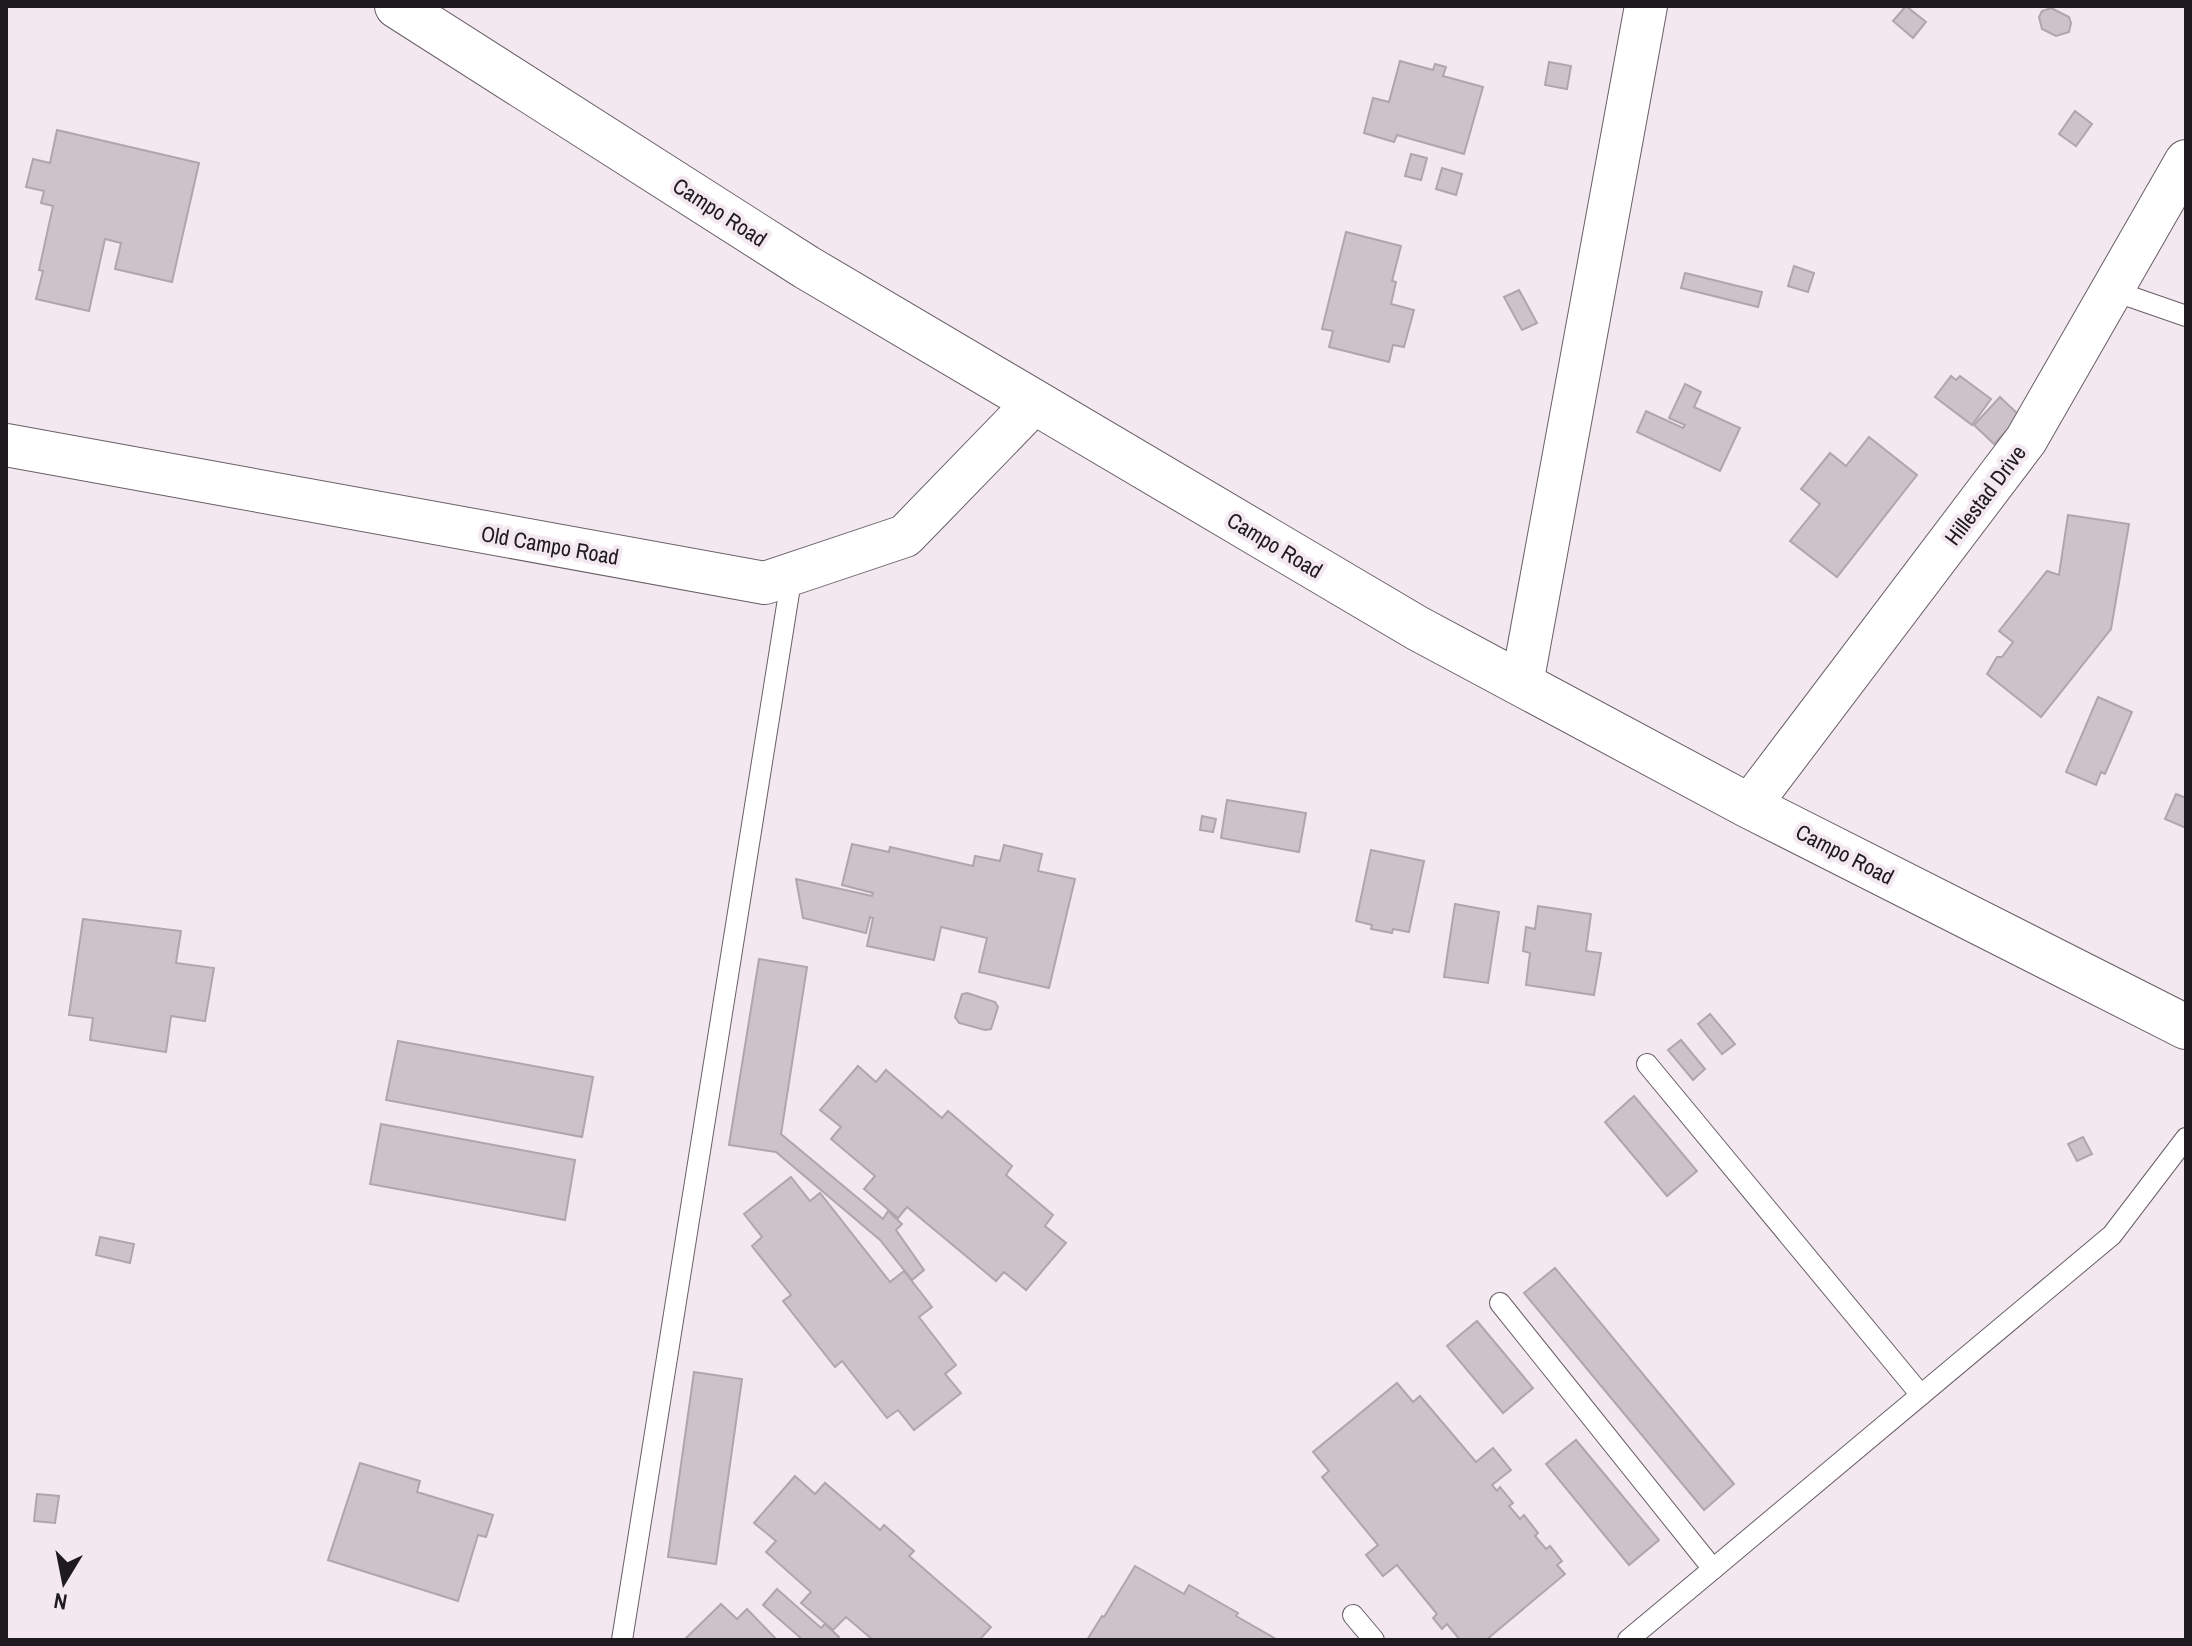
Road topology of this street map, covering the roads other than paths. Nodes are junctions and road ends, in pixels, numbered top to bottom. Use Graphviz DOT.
graph roads {
  1 [pos="397,6"];
  2 [pos="1646,6"];
  3 [pos="2186,161"];
  4 [pos="2114,291"];
  5 [pos="2186,316"];
  6 [pos="1035,402"];
  7 [pos="6,445"];
  8 [pos="792,574"];
  9 [pos="1522,684"];
  10 [pos="1749,806"];
  11 [pos="2186,1027"];
  12 [pos="1647,1064"];
  13 [pos="2186,1138"];
  14 [pos="1500,1303"];
  15 [pos="1921,1395"];
  16 [pos="1713,1569"];
  17 [pos="1353,1615"];
  18 [pos="622,1640"];
  19 [pos="1374,1640"];
  20 [pos="1628,1640"];
  1 -- 6 [label="highway, Campo Road"];
  2 -- 9 [label="street"];
  3 -- 4 [label="street, Hillestad Drive"];
  4 -- 5 [label="lane"];
  4 -- 10 [label="street, Hillestad Drive"];
  6 -- 8 [label="street, Old Campo Road"];
  6 -- 9 [label="highway, Campo Road"];
  7 -- 8 [label="street, Old Campo Road"];
  8 -- 18 [label="lane"];
  9 -- 10 [label="highway, Campo Road"];
  10 -- 11 [label="highway, Campo Road"];
  12 -- 15 [label="lane"];
  13 -- 15 [label="lane"];
  14 -- 16 [label="lane"];
  15 -- 16 [label="lane"];
  16 -- 20 [label="lane"];
  17 -- 19 [label="lane"];
}
